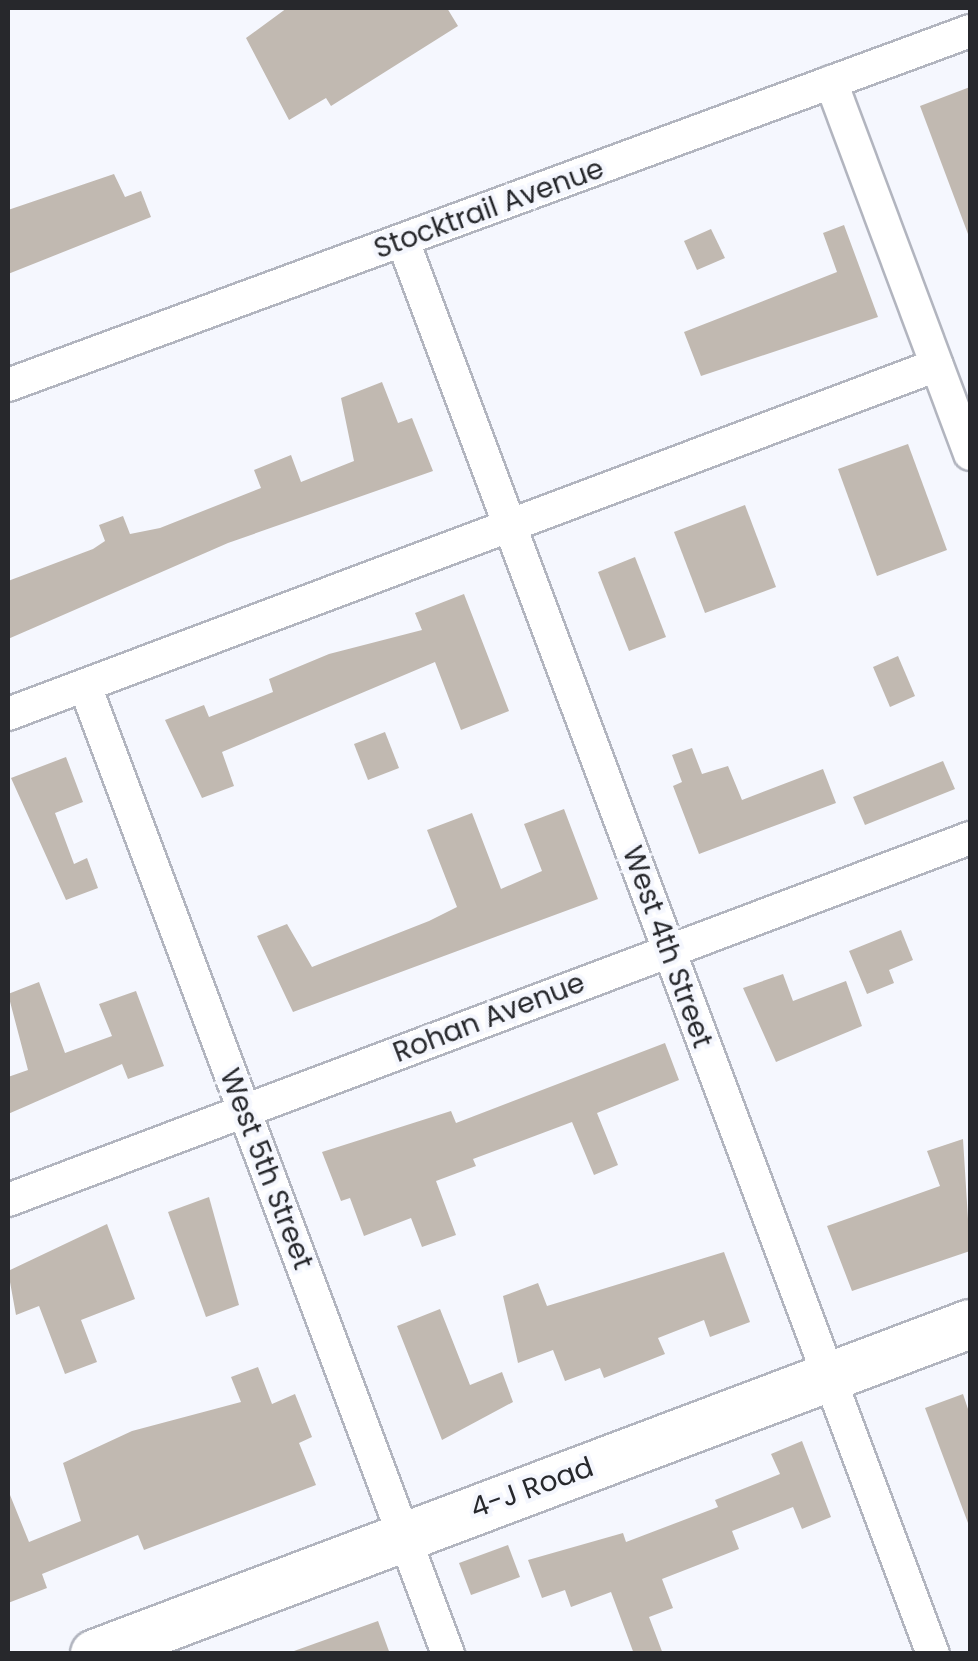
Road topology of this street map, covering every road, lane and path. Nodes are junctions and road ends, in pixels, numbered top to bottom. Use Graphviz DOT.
graph roads {
  1 [pos="970,32"];
  2 [pos="830,82"];
  3 [pos="403,241"];
  4 [pos="937,366"];
  5 [pos="8,385"];
  6 [pos="970,454"];
  7 [pos="509,524"];
  8 [pos="85,686"];
  9 [pos="8,714"];
  10 [pos="970,838"];
  11 [pos="668,950"];
  12 [pos="245,1112"];
  13 [pos="8,1200"];
  14 [pos="970,1324"];
  15 [pos="830,1378"];
  16 [pos="404,1536"];
  17 [pos="95,1654"];
  18 [pos="448,1654"];
  19 [pos="933,1654"];
  1 -- 2 [label="street, Stocktrail Avenue"];
  2 -- 3 [label="street, Stocktrail Avenue"];
  2 -- 4 [label="street"];
  3 -- 5 [label="street, Stocktrail Avenue"];
  3 -- 7 [label="street, West 4th Street"];
  4 -- 6 [label="street"];
  4 -- 7 [label="street"];
  7 -- 8 [label="street"];
  7 -- 11 [label="street, West 4th Street"];
  8 -- 9 [label="street"];
  8 -- 12 [label="street, West 5th Street"];
  10 -- 11 [label="street, Rohan Avenue"];
  11 -- 12 [label="street, Rohan Avenue"];
  11 -- 15 [label="street, West 4th Street"];
  12 -- 13 [label="street, Rohan Avenue"];
  12 -- 16 [label="street, West 5th Street"];
  14 -- 15 [label="main road, 4-J Road"];
  15 -- 16 [label="main road, 4-J Road"];
  15 -- 19 [label="street, West 4th Street"];
  16 -- 17 [label="main road, 4-J Road"];
  16 -- 18 [label="street, West 5th Street"];
}
